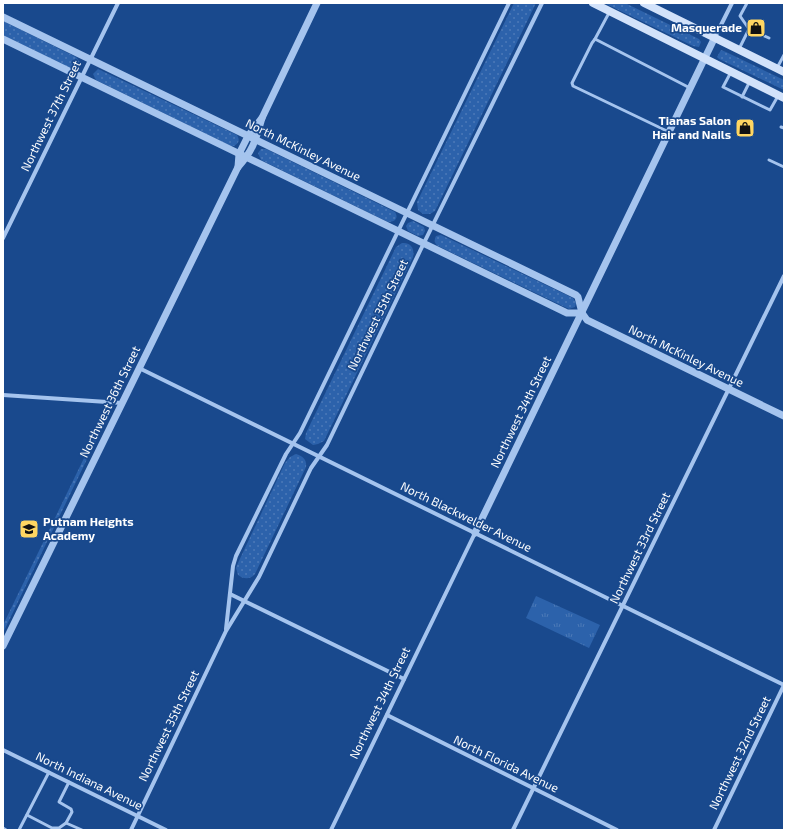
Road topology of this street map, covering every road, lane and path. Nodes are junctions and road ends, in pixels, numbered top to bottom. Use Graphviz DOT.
graph roads {
  1 [pos="118,3"];
  2 [pos="318,3"];
  3 [pos="509,3"];
  4 [pos="542,3"];
  5 [pos="593,3"];
  6 [pos="644,3"];
  7 [pos="732,3"];
  8 [pos="747,3"];
  9 [pos="610,11"];
  10 [pos="3,16"];
  11 [pos="749,29"];
  12 [pos="715,37"];
  13 [pos="769,38"];
  14 [pos="3,39"];
  15 [pos="595,39"];
  16 [pos="739,50"];
  17 [pos="784,55"];
  18 [pos="90,59"];
  19 [pos="704,59"];
  20 [pos="781,70"];
  21 [pos="731,72"];
  22 [pos="81,77"];
  23 [pos="750,81"];
  24 [pos="690,88"];
  25 [pos="742,97"];
  26 [pos="781,97"];
  27 [pos="262,118"];
  28 [pos="669,132"];
  29 [pos="248,136"];
  30 [pos="256,140"];
  31 [pos="239,154"];
  32 [pos="247,158"];
  33 [pos="769,160"];
  34 [pos="238,167"];
  35 [pos="784,167"];
  36 [pos="407,212"];
  37 [pos="433,226"];
  38 [pos="398,231"];
  39 [pos="3,238"];
  40 [pos="424,243"];
  41 [pos="784,276"];
  42 [pos="582,313"];
  43 [pos="139,368"];
  44 [pos="728,389"];
  45 [pos="3,395"];
  46 [pos="122,403"];
  47 [pos="784,416"];
  48 [pos="293,444"];
  49 [pos="319,456"];
  50 [pos="475,533"];
  51 [pos="230,594"];
  52 [pos="244,601"];
  53 [pos="623,606"];
  54 [pos="226,631"];
  55 [pos="3,646"];
  56 [pos="404,679"];
  57 [pos="784,685"];
  58 [pos="387,715"];
  59 [pos="3,750"];
  60 [pos="49,772"];
  61 [pos="69,782"];
  62 [pos="533,788"];
  63 [pos="27,815"];
  64 [pos="137,816"];
  65 [pos="66,823"];
  66 [pos="3,828"];
  67 [pos="6,830"];
  68 [pos="19,830"];
  69 [pos="82,830"];
  70 [pos="131,830"];
  71 [pos="166,830"];
  72 [pos="331,830"];
  73 [pos="513,830"];
  74 [pos="617,830"];
  75 [pos="714,830"];
  1 -- 18 [label="street, Northwest 37th Street"];
  2 -- 27 [label="street, Northwest 36th Street"];
  3 -- 36 [label="street, Northwest 35th Street"];
  4 -- 37 [label="street, Northwest 35th Street"];
  5 -- 9 [label="main road"];
  6 -- 12 [label="main road"];
  7 -- 12 [label="street, Northwest 34th Street"];
  8 -- 11 [label="lane"];
  9 -- 15 [label="lane"];
  9 -- 19 [label="main road"];
  10 -- 18 [label="street, North McKinley Avenue"];
  11 -- 13 [label="lane"];
  11 -- 16 [label="lane"];
  12 -- 16 [label="main road"];
  12 -- 19 [label="street, Northwest 34th Street"];
  14 -- 22 [label="street"];
  15 -- 24 [label="lane"];
  15 -- 28 [label="lane"];
  16 -- 20 [label="main road"];
  17 -- 20 [label="lane"];
  18 -- 22 [label="street, Northwest 37th Street"];
  18 -- 29 [label="street, North McKinley Avenue"];
  19 -- 21 [label="main road"];
  19 -- 24 [label="street, Northwest 34th Street"];
  21 -- 23 [label="main road"];
  21 -- 25 [label="lane"];
  22 -- 31 [label="street"];
  22 -- 39 [label="street, Northwest 37th Street"];
  23 -- 25 [label="lane"];
  23 -- 26 [label="main road"];
  24 -- 28 [label="street, Northwest 34th Street"];
  25 -- 26 [label="lane"];
  27 -- 29 [label="street, Northwest 36th Street"];
  27 -- 30 [label="street, Northwest 36th Street"];
  28 -- 42 [label="street, Northwest 34th Street"];
  29 -- 30 [label="street, North McKinley Avenue"];
  29 -- 31 [label="street, Northwest 36th Street"];
  30 -- 32 [label="street, Northwest 36th Street"];
  30 -- 36 [label="street, North McKinley Avenue"];
  31 -- 32 [label="street"];
  31 -- 34 [label="street, Northwest 36th Street"];
  32 -- 34 [label="street, Northwest 36th Street"];
  32 -- 38 [label="street"];
  33 -- 35 [label="lane"];
  34 -- 43 [label="street, Northwest 36th Street"];
  36 -- 37 [label="street, North McKinley Avenue"];
  36 -- 38 [label="street, Northwest 35th Street"];
  37 -- 40 [label="street, Northwest 35th Street"];
  37 -- 42 [label="street, North McKinley Avenue"];
  38 -- 40 [label="street"];
  38 -- 48 [label="street, Northwest 35th Street"];
  40 -- 42 [label="street"];
  40 -- 49 [label="street, Northwest 35th Street"];
  41 -- 44 [label="street, Northwest 33rd Street"];
  42 -- 44 [label="street, North McKinley Avenue"];
  42 -- 50 [label="street, Northwest 34th Street"];
  43 -- 46 [label="street, Northwest 36th Street"];
  43 -- 48 [label="street, North Blackwelder Avenue"];
  44 -- 47 [label="street, North McKinley Avenue"];
  44 -- 53 [label="street, Northwest 33rd Street"];
  45 -- 46 [label="street"];
  46 -- 55 [label="street, Northwest 36th Street"];
  48 -- 49 [label="street, North Blackwelder Avenue"];
  48 -- 51 [label="street, Northwest 35th Street"];
  49 -- 50 [label="street, North Blackwelder Avenue"];
  49 -- 52 [label="street, Northwest 35th Street"];
  50 -- 53 [label="street, North Blackwelder Avenue"];
  50 -- 56 [label="street, Northwest 34th Street"];
  51 -- 52 [label="street"];
  51 -- 54 [label="street, Northwest 35th Street"];
  52 -- 54 [label="street, Northwest 35th Street"];
  52 -- 56 [label="street"];
  53 -- 57 [label="street, North Blackwelder Avenue"];
  53 -- 62 [label="street, Northwest 33rd Street"];
  54 -- 64 [label="street, Northwest 35th Street"];
  56 -- 58 [label="street, Northwest 34th Street"];
  57 -- 75 [label="street, Northwest 32nd Street"];
  58 -- 62 [label="street, North Florida Avenue"];
  58 -- 72 [label="street, Northwest 34th Street"];
  59 -- 60 [label="street, North Indiana Avenue"];
  60 -- 61 [label="street, North Indiana Avenue"];
  60 -- 63 [label="lane"];
  61 -- 64 [label="street, North Indiana Avenue"];
  61 -- 65 [label="lane"];
  62 -- 73 [label="street, Northwest 33rd Street"];
  62 -- 74 [label="street, North Florida Avenue"];
  63 -- 65 [label="lane"];
  63 -- 68 [label="lane"];
  64 -- 70 [label="street, Northwest 35th Street"];
  64 -- 71 [label="street, North Indiana Avenue"];
  65 -- 69 [label="lane"];
  66 -- 67 [label="lane"];
}
